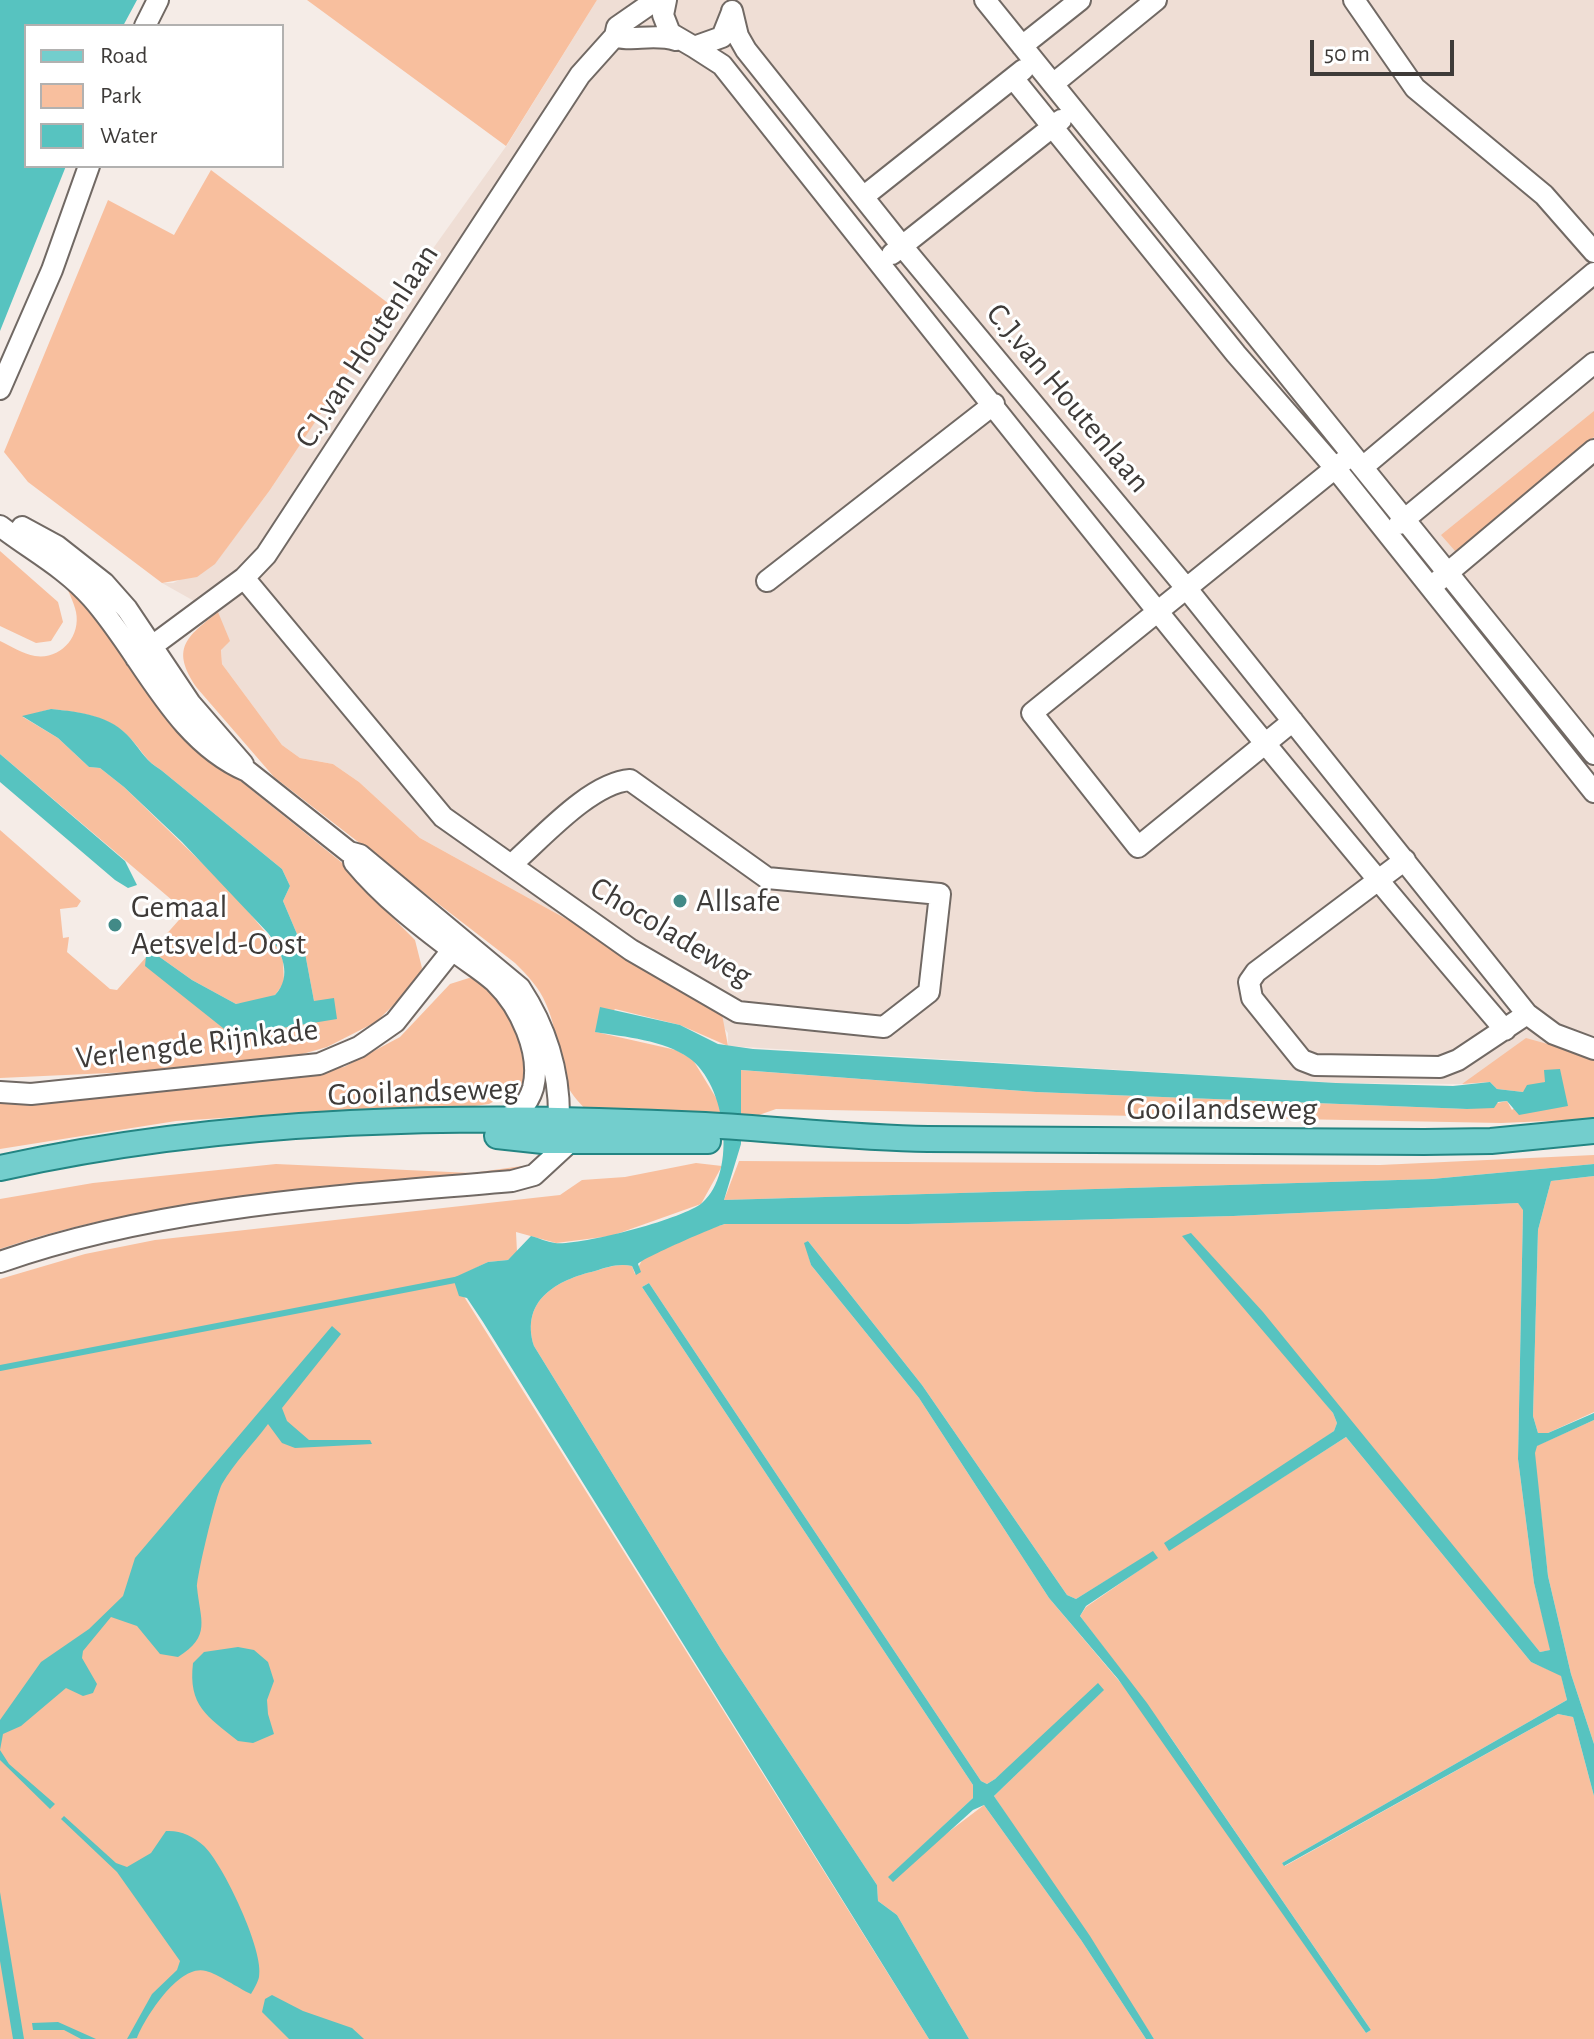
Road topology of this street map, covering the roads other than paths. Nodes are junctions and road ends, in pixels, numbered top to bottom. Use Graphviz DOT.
graph roads {
  1 [pos="158,0"];
  2 [pos="656,0"];
  3 [pos="666,0"];
  4 [pos="985,0"];
  5 [pos="1080,0"];
  6 [pos="1156,0"];
  7 [pos="1354,0"];
  8 [pos="730,5"];
  9 [pos="146,24"];
  10 [pos="615,36"];
  11 [pos="685,44"];
  12 [pos="1028,53"];
  13 [pos="1013,78"];
  14 [pos="1053,84"];
  15 [pos="1074,109"];
  16 [pos="1052,126"];
  17 [pos="88,168"];
  18 [pos="863,197"];
  19 [pos="902,246"];
  20 [pos="1594,252"];
  21 [pos="1197,260"];
  22 [pos="879,264"];
  23 [pos="1594,273"];
  24 [pos="1176,277"];
  25 [pos="1258,336"];
  26 [pos="1236,354"];
  27 [pos="1594,363"];
  28 [pos="0,389"];
  29 [pos="1311,400"];
  30 [pos="994,404"];
  31 [pos="1289,417"];
  32 [pos="1594,450"];
  33 [pos="1359,459"];
  34 [pos="1336,469"];
  35 [pos="1406,517"];
  36 [pos="0,518"];
  37 [pos="0,526"];
  38 [pos="1388,536"];
  39 [pos="1448,573"];
  40 [pos="244,578"];
  41 [pos="767,581"];
  42 [pos="1429,588"];
  43 [pos="1187,589"];
  44 [pos="1159,612"];
  45 [pos="144,652"];
  46 [pos="1293,721"];
  47 [pos="1266,743"];
  48 [pos="1594,754"];
  49 [pos="1594,792"];
  50 [pos="1405,860"];
  51 [pos="511,865"];
  52 [pos="1378,881"];
  53 [pos="457,944"];
  54 [pos="1527,1014"];
  55 [pos="1505,1030"];
  56 [pos="1594,1049"];
  57 [pos="0,1092"];
  58 [pos="494,1121"];
  59 [pos="566,1131"];
  60 [pos="1594,1131"];
  61 [pos="0,1168"];
  62 [pos="0,1179"];
  63 [pos="0,1262"];
  1 -- 9 [label="street"];
  2 -- 10 [label="street, C.J.van Houtenlaan"];
  3 -- 11 [label="street"];
  4 -- 12 [label="street"];
  5 -- 12 [label="street"];
  6 -- 14 [label="street"];
  7 -- 20 [label="street"];
  8 -- 11 [label="street"];
  8 -- 18 [label="street, C.J.van Houtenlaan"];
  10 -- 11 [label="street"];
  10 -- 40 [label="street, C.J.van Houtenlaan"];
  11 -- 22 [label="street, C.J.van Houtenlaan"];
  12 -- 13 [label="street"];
  12 -- 14 [label="street"];
  13 -- 16 [label="street"];
  13 -- 18 [label="street"];
  14 -- 15 [label="street"];
  15 -- 16 [label="street"];
  15 -- 21 [label="street"];
  16 -- 19 [label="street"];
  16 -- 24 [label="street"];
  17 -- 28 [label="street"];
  18 -- 19 [label="street, C.J.van Houtenlaan"];
  19 -- 22 [label="street"];
  19 -- 43 [label="street, C.J.van Houtenlaan"];
  21 -- 24 [label="street"];
  21 -- 25 [label="street"];
  22 -- 30 [label="street, C.J.van Houtenlaan"];
  23 -- 33 [label="street"];
  24 -- 26 [label="street"];
  25 -- 26 [label="street"];
  25 -- 29 [label="street"];
  26 -- 31 [label="street"];
  27 -- 35 [label="street"];
  29 -- 31 [label="street"];
  29 -- 33 [label="street"];
  30 -- 41 [label="street, C.J.van Houtenlaan"];
  30 -- 44 [label="street, C.J.van Houtenlaan"];
  31 -- 34 [label="street"];
  32 -- 39 [label="street"];
  33 -- 34 [label="street"];
  33 -- 35 [label="street"];
  34 -- 38 [label="street"];
  34 -- 43 [label="street"];
  35 -- 38 [label="street"];
  35 -- 39 [label="street"];
  36 -- 45 [label="street"];
  37 -- 45 [label="street"];
  38 -- 42 [label="street"];
  39 -- 42 [label="street"];
  39 -- 48 [label="street"];
  40 -- 45 [label="street, C.J.van Houtenlaan"];
  40 -- 51 [label="street, Chocoladeweg"];
  42 -- 49 [label="street"];
  43 -- 44 [label="street"];
  43 -- 46 [label="street, C.J.van Houtenlaan"];
  44 -- 47 [label="street, C.J.van Houtenlaan"];
  44 -- 47 [label="street"];
  45 -- 53 [label="street"];
  46 -- 47 [label="street"];
  46 -- 50 [label="street, C.J.van Houtenlaan"];
  47 -- 52 [label="street, C.J.van Houtenlaan"];
  50 -- 52 [label="street"];
  50 -- 54 [label="street, C.J.van Houtenlaan"];
  51 -- 51 [label="street, Chocoladeweg"];
  52 -- 55 [label="street, C.J.van Houtenlaan"];
  52 -- 55 [label="street"];
  53 -- 57 [label="street, Verlengde Rijnkade"];
  53 -- 58 [label="street"];
  53 -- 59 [label="street"];
  54 -- 55 [label="street"];
  54 -- 56 [label="street, C.J.van Houtenlaan"];
  58 -- 59 [label="main road, Gooilandseweg"];
  58 -- 61 [label="main road, Gooilandseweg"];
  59 -- 60 [label="main road, Gooilandseweg"];
  59 -- 62 [label="main road, Gooilandseweg"];
  59 -- 63 [label="street"];
}
